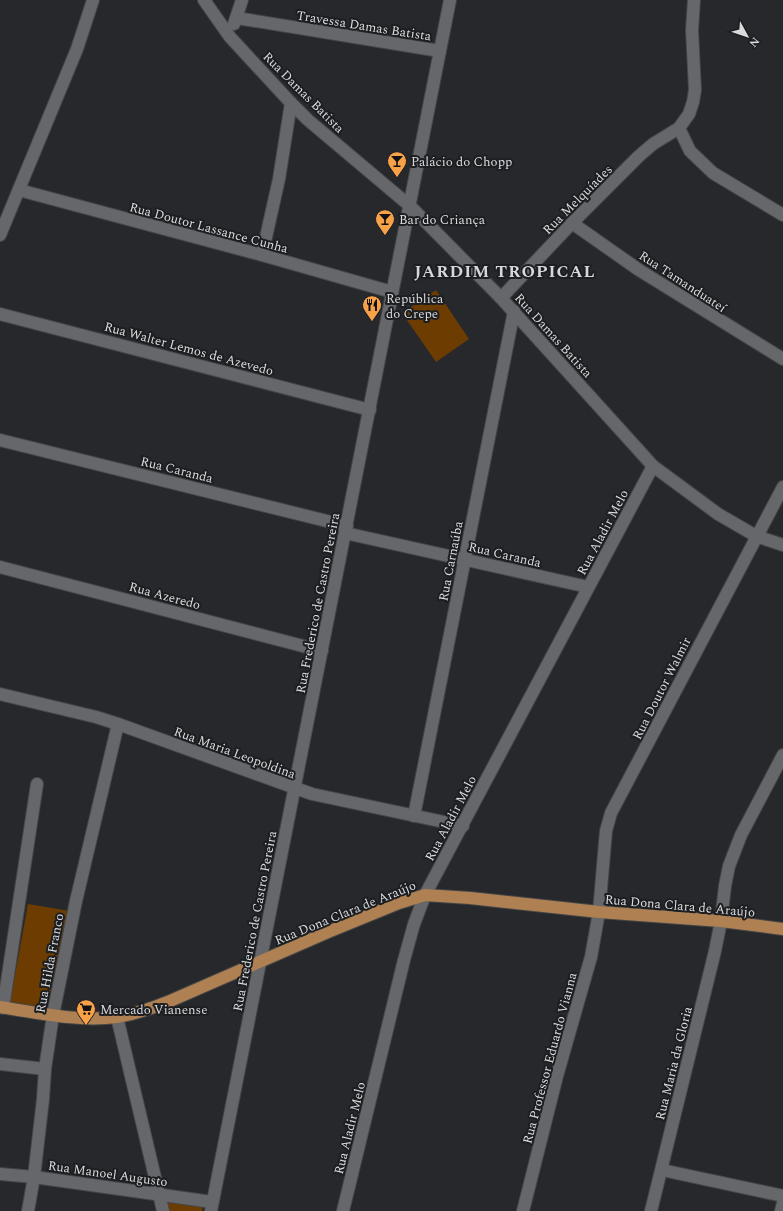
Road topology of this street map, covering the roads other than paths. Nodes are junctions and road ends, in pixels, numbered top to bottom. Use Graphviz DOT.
graph roads {
  1 [pos="93,0"];
  2 [pos="204,0"];
  3 [pos="242,0"];
  4 [pos="450,0"];
  5 [pos="694,0"];
  6 [pos="236,18"];
  7 [pos="230,37"];
  8 [pos="440,51"];
  9 [pos="291,103"];
  10 [pos="679,128"];
  11 [pos="19,190"];
  12 [pos="410,206"];
  13 [pos="783,215"];
  14 [pos="572,223"];
  15 [pos="0,235"];
  16 [pos="262,256"];
  17 [pos="392,292"];
  18 [pos="501,298"];
  19 [pos="514,312"];
  20 [pos="0,314"];
  21 [pos="783,359"];
  22 [pos="370,410"];
  23 [pos="0,440"];
  24 [pos="653,466"];
  25 [pos="783,487"];
  26 [pos="346,529"];
  27 [pos="756,536"];
  28 [pos="783,545"];
  29 [pos="465,559"];
  30 [pos="0,567"];
  31 [pos="588,587"];
  32 [pos="322,651"];
  33 [pos="0,694"];
  34 [pos="118,724"];
  35 [pos="783,755"];
  36 [pos="37,784"];
  37 [pos="294,789"];
  38 [pos="414,816"];
  39 [pos="462,826"];
  40 [pos="425,895"];
  41 [pos="599,912"];
  42 [pos="721,922"];
  43 [pos="783,929"];
  44 [pos="260,962"];
  45 [pos="1,1008"];
  46 [pos="53,1015"];
  47 [pos="117,1017"];
  48 [pos="0,1064"];
  49 [pos="45,1069"];
  50 [pos="662,1170"];
  51 [pos="0,1174"];
  52 [pos="34,1177"];
  53 [pos="159,1194"];
  54 [pos="783,1196"];
  55 [pos="783,1203"];
  56 [pos="212,1206"];
  57 [pos="28,1211"];
  58 [pos="163,1211"];
  59 [pos="343,1211"];
  60 [pos="523,1211"];
  61 [pos="651,1211"];
  62 [pos="781,1211"];
  1 -- 11 [label="street"];
  2 -- 7 [label="street, Rua Damas Batista"];
  3 -- 6 [label="street"];
  4 -- 8 [label="street, Rua Frederico de Castro Pereira"];
  5 -- 10 [label="street"];
  6 -- 7 [label="street"];
  6 -- 8 [label="street, Travessa Damas Batista"];
  7 -- 9 [label="street, Rua Damas Batista"];
  8 -- 12 [label="street, Rua Frederico de Castro Pereira"];
  9 -- 12 [label="street, Rua Damas Batista"];
  9 -- 16 [label="street"];
  10 -- 13 [label="street"];
  10 -- 14 [label="street, Rua Melquíades"];
  11 -- 15 [label="street"];
  11 -- 16 [label="street, Rua Doutor Lassance Cunha"];
  12 -- 17 [label="street, Rua Frederico de Castro Pereira"];
  12 -- 18 [label="street, Rua Damas Batista"];
  14 -- 18 [label="street, Rua Melquíades"];
  14 -- 21 [label="street, Rua Tamanduateí"];
  16 -- 17 [label="street, Rua Doutor Lassance Cunha"];
  17 -- 22 [label="street, Rua Frederico de Castro Pereira"];
  18 -- 19 [label="street, Rua Damas Batista"];
  19 -- 24 [label="street, Rua Damas Batista"];
  19 -- 29 [label="street, Rua Carnaúba"];
  20 -- 22 [label="street, Rua Walter Lemos de Azevedo"];
  22 -- 26 [label="street, Rua Frederico de Castro Pereira"];
  23 -- 26 [label="street, Rua Caranda"];
  24 -- 27 [label="street, Rua Damas Batista"];
  24 -- 31 [label="street, Rua Aladir Melo"];
  25 -- 27 [label="street, Rua Doutor Walmir"];
  26 -- 29 [label="street, Rua Caranda"];
  26 -- 32 [label="street, Rua Frederico de Castro Pereira"];
  27 -- 28 [label="street, Rua Damas Batista"];
  27 -- 41 [label="street, Rua Doutor Walmir"];
  29 -- 31 [label="street, Rua Caranda"];
  29 -- 38 [label="street, Rua Carnaúba"];
  30 -- 32 [label="street, Rua Azeredo"];
  31 -- 39 [label="street, Rua Aladir Melo"];
  32 -- 37 [label="street, Rua Frederico de Castro Pereira"];
  33 -- 34 [label="street, Rua Maria Leopoldina"];
  34 -- 37 [label="street, Rua Maria Leopoldina"];
  34 -- 46 [label="street, Rua Hilda Franco"];
  35 -- 42 [label="street"];
  36 -- 45 [label="street"];
  37 -- 38 [label="street, Rua Maria Leopoldina"];
  37 -- 44 [label="street, Rua Frederico de Castro Pereira"];
  38 -- 39 [label="street, Rua Maria Leopoldina"];
  39 -- 40 [label="street, Rua Aladir Melo"];
  40 -- 41 [label="main road, Rua Dona Clara de Araújo"];
  40 -- 44 [label="main road, Rua Dona Clara de Araújo"];
  40 -- 59 [label="street, Rua Aladir Melo"];
  41 -- 42 [label="main road, Rua Dona Clara de Araújo"];
  41 -- 60 [label="street, Rua Professor Eduardo Vianna"];
  42 -- 43 [label="main road, Rua Dona Clara de Araújo"];
  42 -- 50 [label="street, Rua Maria da Gloria"];
  44 -- 47 [label="main road, Rua Dona Clara de Araújo"];
  44 -- 56 [label="street, Rua Frederico de Castro Pereira"];
  45 -- 46 [label="main road, Rua Dona Clara de Araújo"];
  46 -- 47 [label="main road, Rua Dona Clara de Araújo"];
  46 -- 49 [label="street, Rua Hilda Franco"];
  47 -- 53 [label="street"];
  48 -- 49 [label="street"];
  49 -- 52 [label="street, Rua Hilda Franco"];
  50 -- 54 [label="street"];
  50 -- 61 [label="street, Rua Maria da Gloria"];
  51 -- 52 [label="street, Rua Manoel Augusto"];
  52 -- 53 [label="street, Rua Manoel Augusto"];
  52 -- 57 [label="street, Rua Hilda Franco"];
  53 -- 56 [label="street, Rua Manoel Augusto"];
  53 -- 58 [label="street"];
  55 -- 62 [label="street"];
}
